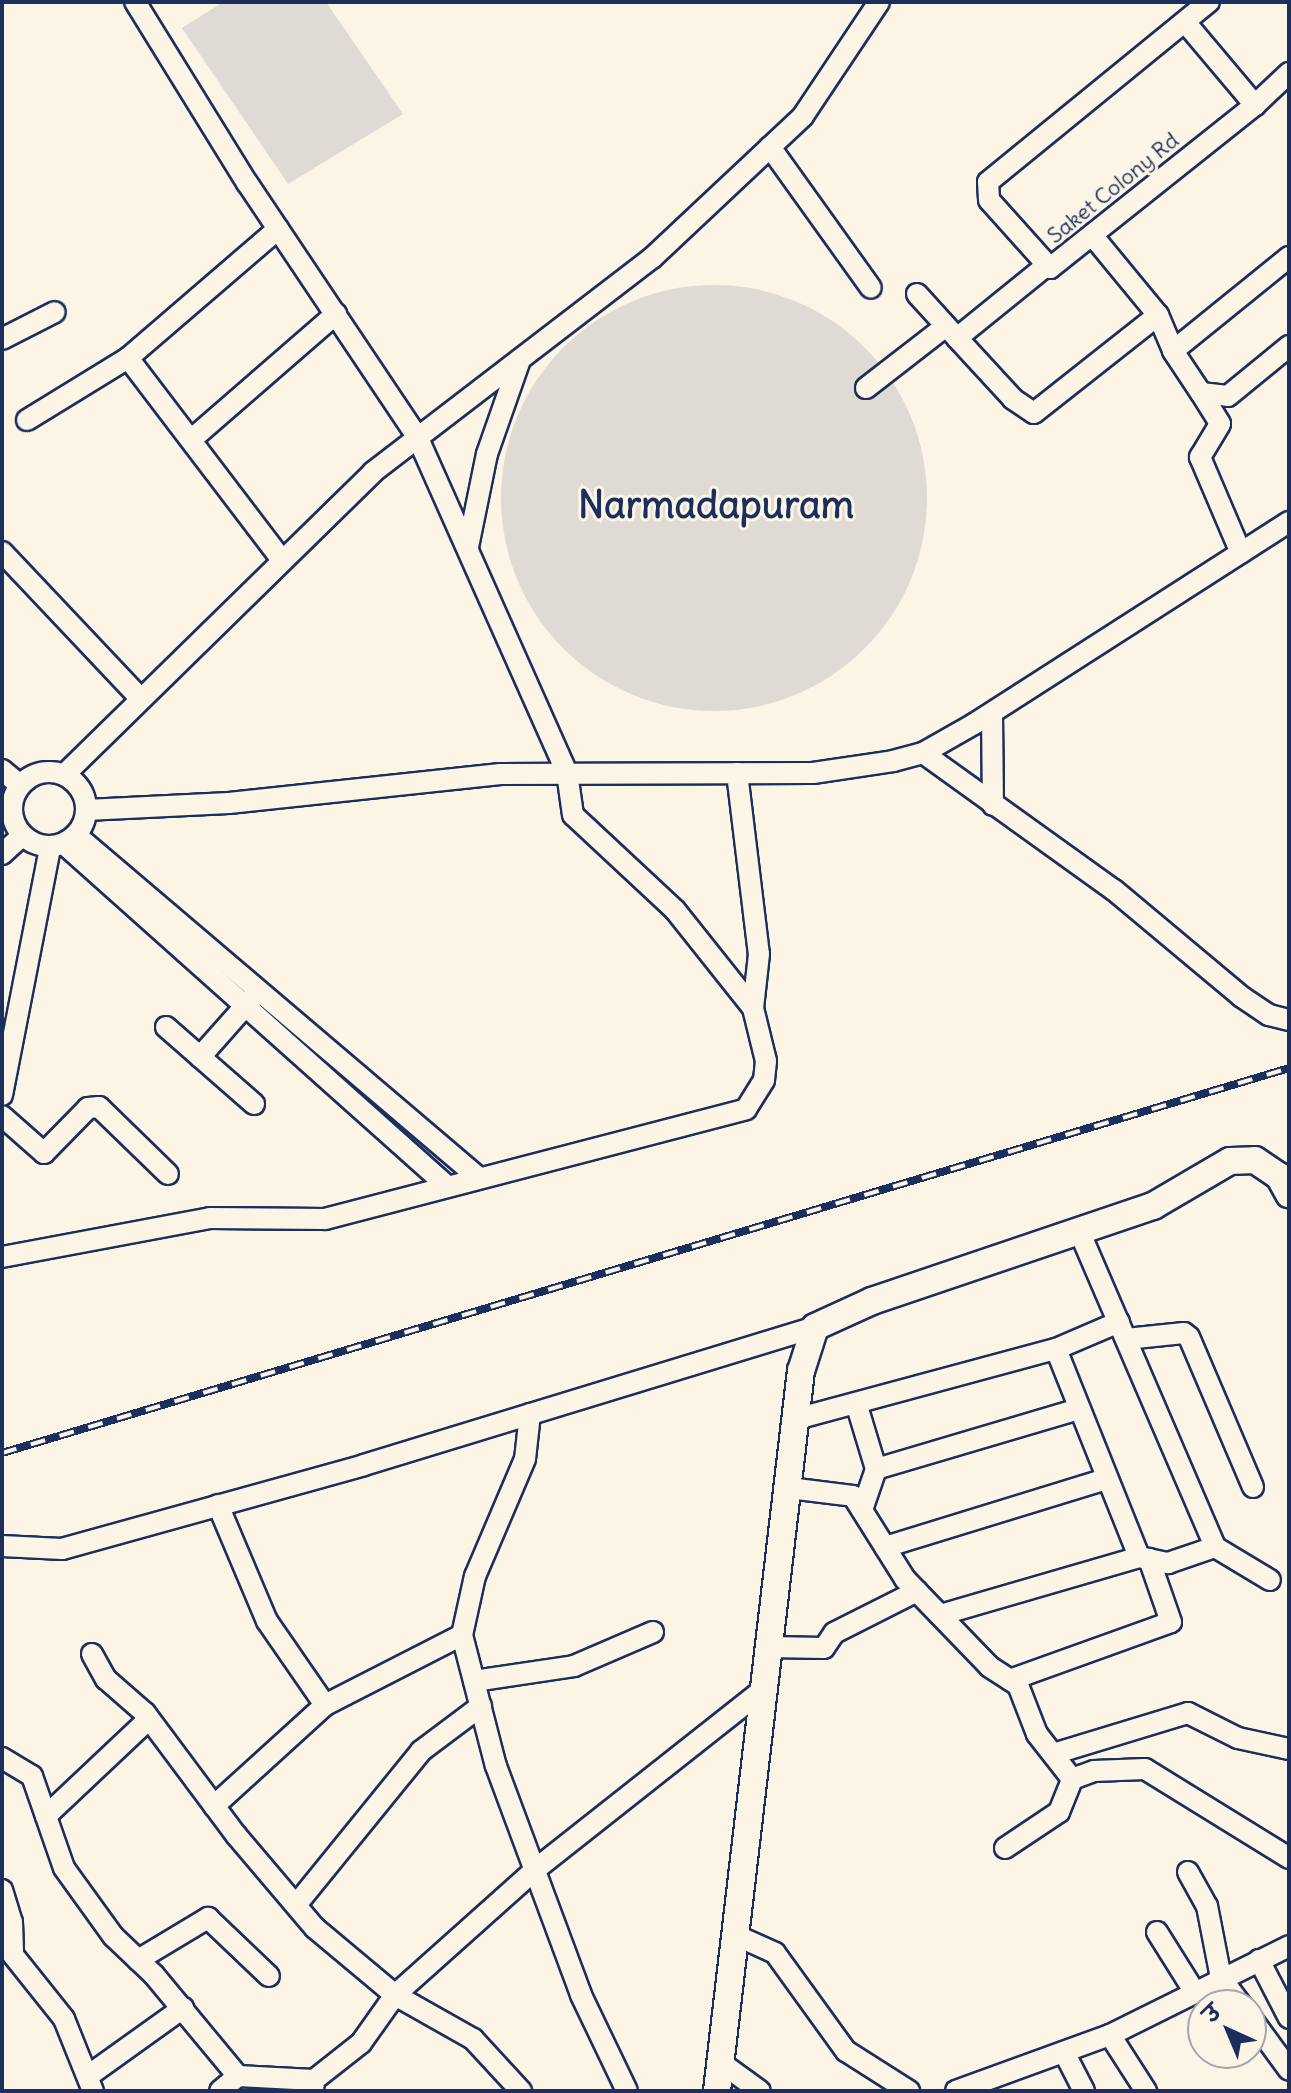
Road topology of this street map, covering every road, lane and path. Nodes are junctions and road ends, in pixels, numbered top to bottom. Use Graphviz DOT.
graph roads {
  1 [pos="135,2"];
  2 [pos="879,2"];
  3 [pos="1209,2"];
  4 [pos="1185,22"];
  5 [pos="1289,73"];
  6 [pos="1255,105"];
  7 [pos="770,147"];
  8 [pos="278,229"];
  9 [pos="1092,235"];
  10 [pos="1289,257"];
  11 [pos="1047,265"];
  12 [pos="871,288"];
  13 [pos="917,294"];
  14 [pos="55,312"];
  15 [pos="336,314"];
  16 [pos="1158,315"];
  17 [pos="951,332"];
  18 [pos="2,339"];
  19 [pos="1289,346"];
  20 [pos="1173,351"];
  21 [pos="128,358"];
  22 [pos="520,360"];
  23 [pos="866,388"];
  24 [pos="1201,393"];
  25 [pos="27,420"];
  26 [pos="418,438"];
  27 [pos="192,439"];
  28 [pos="1289,522"];
  29 [pos="468,547"];
  30 [pos="2,552"];
  31 [pos="1241,553"];
  32 [pos="282,560"];
  33 [pos="140,698"];
  34 [pos="992,713"];
  35 [pos="923,753"];
  36 [pos="2,770"];
  37 [pos="567,773"];
  38 [pos="737,773"];
  39 [pos="64,775"];
  40 [pos="11,797"];
  41 [pos="993,805"];
  42 [pos="86,810"];
  43 [pos="22,836"];
  44 [pos="64,842"];
  45 [pos="2,854"];
  46 [pos="252,999"];
  47 [pos="753,1008"];
  48 [pos="1289,1020"];
  49 [pos="166,1027"];
  50 [pos="200,1057"];
  51 [pos="2,1095"];
  52 [pos="254,1104"];
  53 [pos="2,1116"];
  54 [pos="1278,1164"];
  55 [pos="168,1174"];
  56 [pos="479,1178"];
  57 [pos="447,1186"];
  58 [pos="1289,1194"];
  59 [pos="1080,1233"];
  60 [pos="2,1257"];
  61 [pos="815,1327"];
  62 [pos="1122,1331"];
  63 [pos="1056,1349"];
  64 [pos="857,1406"];
  65 [pos="1078,1409"];
  66 [pos="530,1414"];
  67 [pos="796,1419"];
  68 [pos="876,1469"];
  69 [pos="1106,1479"];
  70 [pos="1253,1487"];
  71 [pos="789,1488"];
  72 [pos="218,1505"];
  73 [pos="862,1510"];
  74 [pos="2,1546"];
  75 [pos="885,1547"];
  76 [pos="1215,1547"];
  77 [pos="1144,1558"];
  78 [pos="1270,1580"];
  79 [pos="917,1591"];
  80 [pos="940,1615"];
  81 [pos="653,1632"];
  82 [pos="462,1635"];
  83 [pos="768,1647"];
  84 [pos="92,1654"];
  85 [pos="1010,1680"];
  86 [pos="474,1681"];
  87 [pos="761,1691"];
  88 [pos="325,1705"];
  89 [pos="481,1706"];
  90 [pos="149,1719"];
  91 [pos="1289,1749"];
  92 [pos="1053,1754"];
  93 [pos="2,1758"];
  94 [pos="1072,1779"];
  95 [pos="214,1806"];
  96 [pos="46,1816"];
  97 [pos="1005,1848"];
  98 [pos="1289,1858"];
  99 [pos="536,1869"];
  100 [pos="1188,1872"];
  101 [pos="2,1890"];
  102 [pos="296,1905"];
  103 [pos="1157,1932"];
  104 [pos="733,1934"];
  105 [pos="1289,1946"];
  106 [pos="138,1960"];
  107 [pos="1259,1960"];
  108 [pos="269,1976"];
  109 [pos="1221,1978"];
  110 [pos="1193,1989"];
  111 [pos="1198,1989"];
  112 [pos="1229,1989"];
  113 [pos="395,1995"];
  114 [pos="1187,1995"];
  115 [pos="183,2008"];
  116 [pos="1289,2018"];
  117 [pos="1110,2035"];
  118 [pos="1267,2040"];
  119 [pos="1064,2052"];
  120 [pos="720,2062"];
  121 [pos="1289,2070"];
  122 [pos="238,2076"];
  123 [pos="1006,2083"];
  124 [pos="91,2084"];
  125 [pos="313,2085"];
  126 [pos="220,2091"];
  127 [pos="521,2091"];
  128 [pos="627,2091"];
  129 [pos="717,2091"];
  130 [pos="760,2091"];
  131 [pos="909,2091"];
  132 [pos="956,2091"];
  133 [pos="1084,2091"];
  134 [pos="1146,2091"];
  1 -- 8 [label="street"];
  2 -- 7 [label="street"];
  3 -- 4 [label="street, Saket Colony Rd"];
  4 -- 6 [label="street"];
  4 -- 11 [label="street, Saket Colony Rd"];
  5 -- 6 [label="street, Saket Colony Rd"];
  6 -- 9 [label="street, Saket Colony Rd"];
  7 -- 12 [label="street"];
  7 -- 22 [label="street"];
  8 -- 15 [label="street"];
  8 -- 21 [label="street"];
  9 -- 11 [label="street, Saket Colony Rd"];
  9 -- 16 [label="street"];
  10 -- 20 [label="street"];
  11 -- 17 [label="street"];
  13 -- 17 [label="street"];
  14 -- 18 [label="street"];
  15 -- 26 [label="street"];
  15 -- 27 [label="street"];
  16 -- 17 [label="street"];
  16 -- 20 [label="street"];
  17 -- 23 [label="street"];
  19 -- 24 [label="street"];
  20 -- 24 [label="street"];
  21 -- 25 [label="street"];
  21 -- 27 [label="street"];
  22 -- 26 [label="street"];
  22 -- 29 [label="street"];
  24 -- 31 [label="street"];
  26 -- 29 [label="street"];
  26 -- 32 [label="street"];
  27 -- 32 [label="street"];
  28 -- 31 [label="street"];
  29 -- 37 [label="street"];
  30 -- 33 [label="street"];
  31 -- 34 [label="street"];
  32 -- 33 [label="street"];
  33 -- 39 [label="street"];
  34 -- 35 [label="street"];
  34 -- 41 [label="street"];
  35 -- 38 [label="street"];
  35 -- 41 [label="street"];
  36 -- 40 [label="street"];
  37 -- 38 [label="street"];
  37 -- 42 [label="street"];
  37 -- 47 [label="street"];
  38 -- 47 [label="street"];
  39 -- 40 [label="street"];
  39 -- 42 [label="street"];
  40 -- 43 [label="street"];
  41 -- 48 [label="street"];
  42 -- 44 [label="street"];
  43 -- 44 [label="street"];
  43 -- 45 [label="street"];
  44 -- 46 [label="street"];
  44 -- 51 [label="street"];
  46 -- 50 [label="street"];
  46 -- 56 [label="street"];
  46 -- 57 [label="street"];
  47 -- 56 [label="street"];
  49 -- 50 [label="street"];
  50 -- 52 [label="street"];
  53 -- 55 [label="street"];
  54 -- 58 [label="main road"];
  54 -- 59 [label="main road"];
  56 -- 57 [label="street"];
  57 -- 60 [label="street"];
  59 -- 61 [label="main road"];
  59 -- 62 [label="street"];
  61 -- 66 [label="street"];
  61 -- 67 [label="main road"];
  62 -- 63 [label="street"];
  62 -- 70 [label="street"];
  62 -- 76 [label="street"];
  63 -- 64 [label="street"];
  63 -- 65 [label="street"];
  64 -- 67 [label="street"];
  64 -- 68 [label="street"];
  65 -- 68 [label="street"];
  65 -- 69 [label="street"];
  66 -- 72 [label="street"];
  66 -- 82 [label="street"];
  67 -- 71 [label="main road"];
  68 -- 73 [label="street"];
  69 -- 75 [label="street"];
  69 -- 77 [label="street"];
  71 -- 73 [label="street"];
  71 -- 83 [label="main road"];
  72 -- 74 [label="street"];
  72 -- 88 [label="street"];
  73 -- 75 [label="street"];
  75 -- 79 [label="street"];
  76 -- 77 [label="street"];
  76 -- 78 [label="street"];
  77 -- 80 [label="street"];
  77 -- 85 [label="street"];
  79 -- 80 [label="street"];
  79 -- 83 [label="street"];
  80 -- 85 [label="street"];
  81 -- 86 [label="street"];
  82 -- 86 [label="street"];
  82 -- 88 [label="street"];
  83 -- 87 [label="main road"];
  84 -- 90 [label="street"];
  85 -- 92 [label="street"];
  86 -- 89 [label="street"];
  87 -- 99 [label="street"];
  87 -- 104 [label="main road"];
  88 -- 95 [label="street"];
  89 -- 99 [label="street"];
  89 -- 102 [label="street"];
  90 -- 95 [label="street"];
  90 -- 96 [label="street"];
  91 -- 92 [label="street"];
  92 -- 94 [label="street"];
  93 -- 96 [label="street"];
  94 -- 97 [label="street"];
  94 -- 98 [label="street"];
  95 -- 102 [label="street"];
  96 -- 106 [label="street"];
  99 -- 113 [label="street"];
  99 -- 128 [label="street"];
  100 -- 109 [label="street"];
  101 -- 124 [label="street"];
  102 -- 113 [label="street"];
  103 -- 110 [label="street"];
  104 -- 120 [label="main road"];
  104 -- 131 [label="street"];
  105 -- 107 [label="street"];
  106 -- 108 [label="street"];
  106 -- 115 [label="street"];
  107 -- 109 [label="street"];
  107 -- 116 [label="street"];
  109 -- 111 [label="street"];
  109 -- 112 [label="street"];
  113 -- 125 [label="street"];
  113 -- 127 [label="street"];
  114 -- 117 [label="street"];
  115 -- 122 [label="street"];
  115 -- 124 [label="street"];
  117 -- 119 [label="street"];
  117 -- 134 [label="street"];
  118 -- 121 [label="street"];
  119 -- 123 [label="street"];
  119 -- 133 [label="street"];
  120 -- 129 [label="main road"];
  120 -- 130 [label="street"];
  122 -- 125 [label="street"];
  122 -- 126 [label="street"];
  123 -- 132 [label="street"];
}
